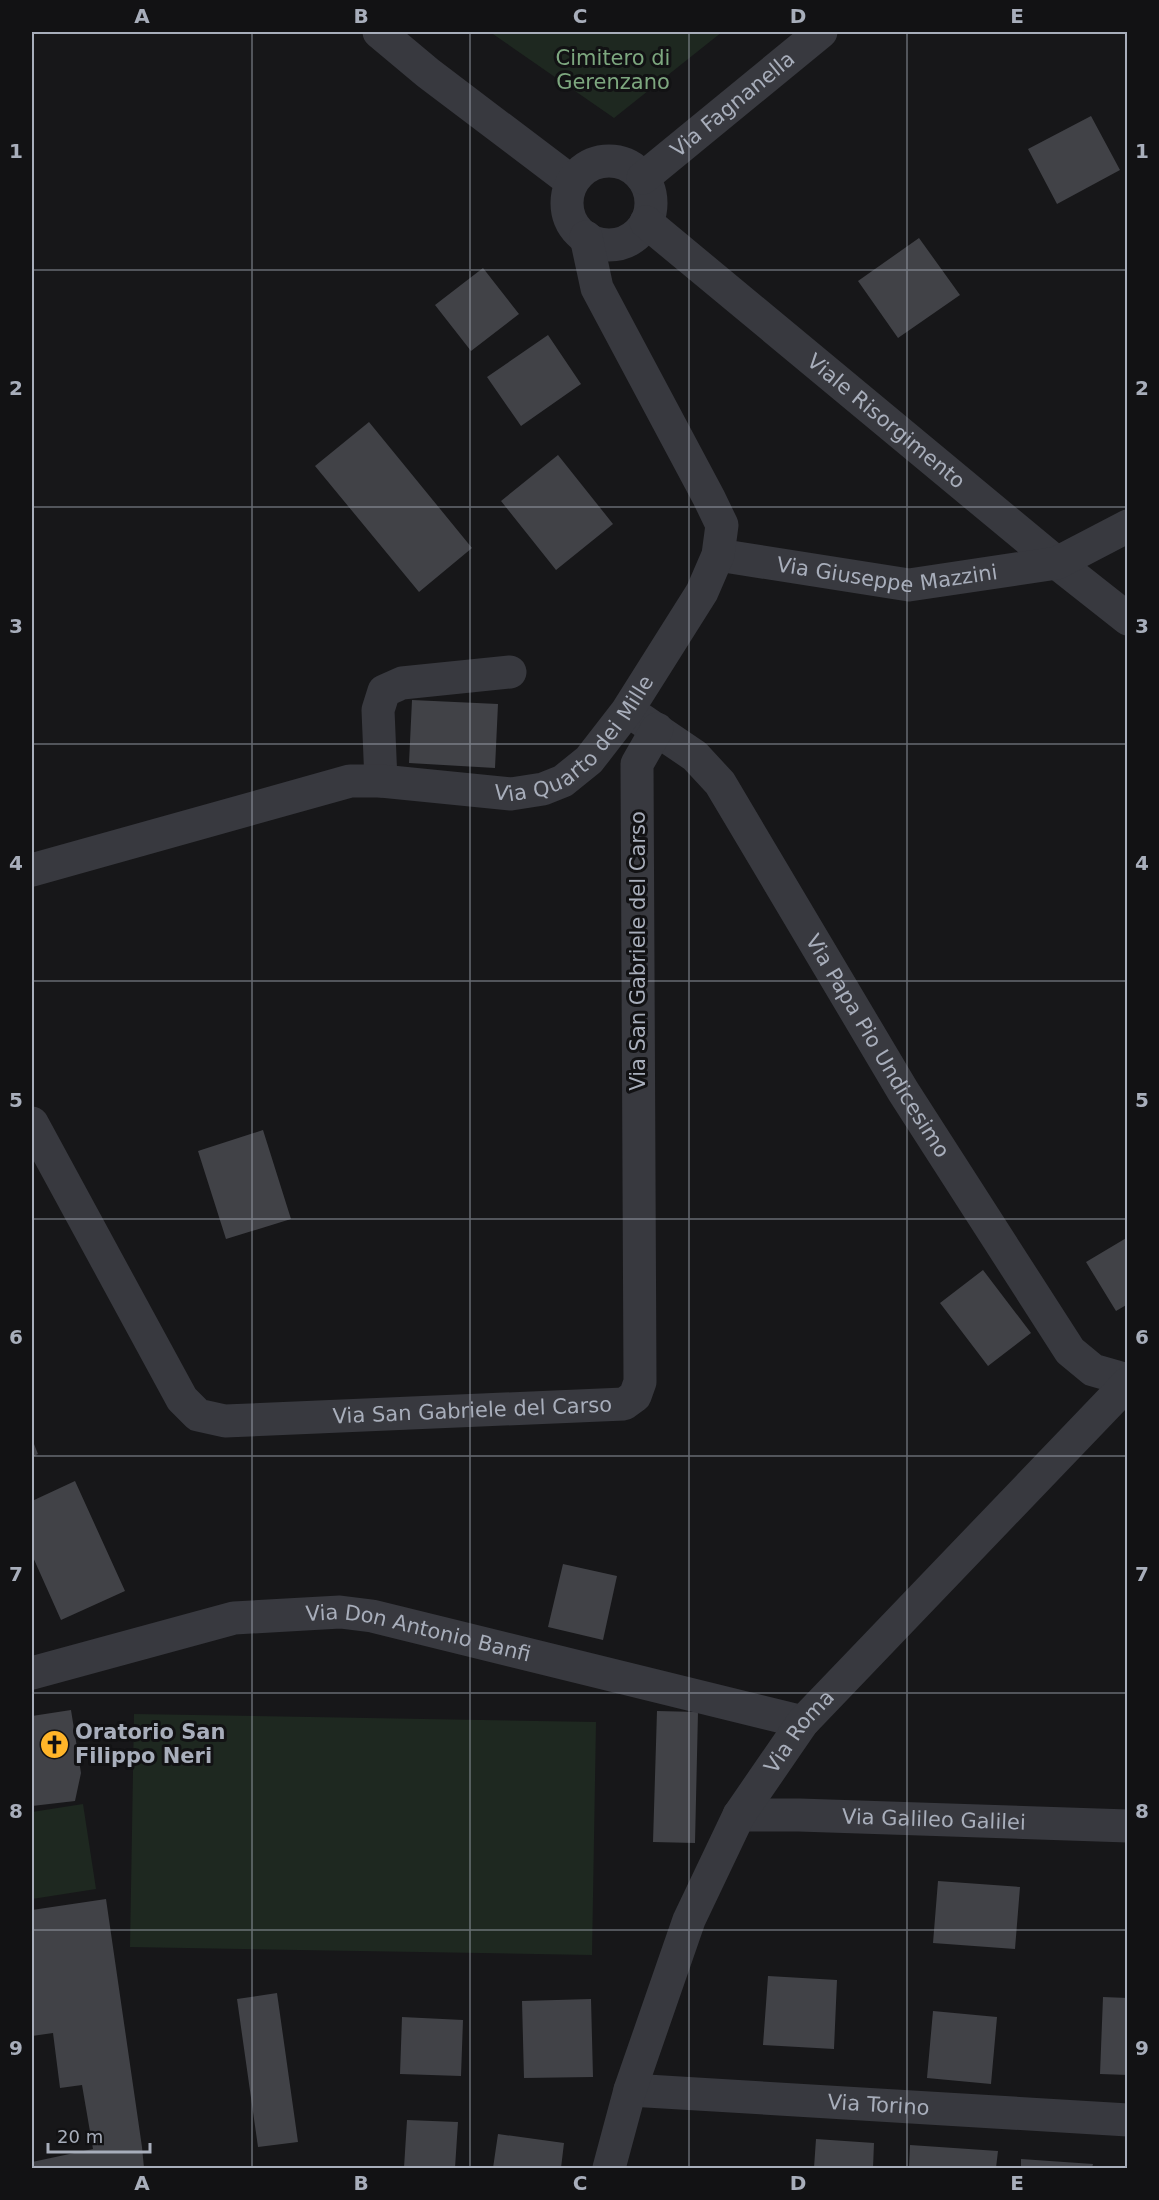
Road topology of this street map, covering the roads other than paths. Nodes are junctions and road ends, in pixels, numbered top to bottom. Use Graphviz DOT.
graph roads {
  1 [pos="379,32"];
  2 [pos="821,32"];
  3 [pos="643,178"];
  4 [pos="572,182"];
  5 [pos="646,222"];
  6 [pos="586,237"];
  7 [pos="1128,526"];
  8 [pos="718,555"];
  9 [pos="1057,563"];
  10 [pos="1128,619"];
  11 [pos="510,672"];
  12 [pos="627,711"];
  13 [pos="657,729"];
  14 [pos="381,781"];
  15 [pos="32,870"];
  16 [pos="36,1139"];
  17 [pos="1128,1381"];
  18 [pos="32,1673"];
  19 [pos="803,1722"];
  20 [pos="739,1815"];
  21 [pos="1128,1826"];
  22 [pos="630,2091"];
  23 [pos="1128,2120"];
  24 [pos="609,2169"];
  1 -- 4 [label="street"];
  2 -- 3 [label="street, Via Fagnanella"];
  3 -- 4 [label="street"];
  3 -- 5 [label="street"];
  4 -- 6 [label="street"];
  5 -- 6 [label="street"];
  5 -- 9 [label="street, Viale Risorgimento"];
  6 -- 8 [label="street, Via Quarto dei Mille"];
  7 -- 9 [label="street, Via Giuseppe Mazzini"];
  8 -- 9 [label="street, Via Giuseppe Mazzini"];
  8 -- 12 [label="street, Via Quarto dei Mille"];
  9 -- 10 [label="street, Viale Risorgimento"];
  11 -- 14 [label="street"];
  12 -- 13 [label="street, Via Papa Pio Undicesimo"];
  12 -- 14 [label="street, Via Quarto dei Mille"];
  13 -- 16 [label="street, Via San Gabriele del Carso"];
  13 -- 17 [label="street, Via Papa Pio Undicesimo"];
  14 -- 15 [label="street, Via Quarto dei Mille"];
  17 -- 19 [label="street, Via Roma"];
  18 -- 19 [label="street, Via Don Antonio Banfi"];
  19 -- 20 [label="street, Via Roma"];
  20 -- 21 [label="street, Via Galileo Galilei"];
  20 -- 22 [label="street, Via Roma"];
  22 -- 23 [label="street, Via Torino"];
  22 -- 24 [label="street, Via Roma"];
}
